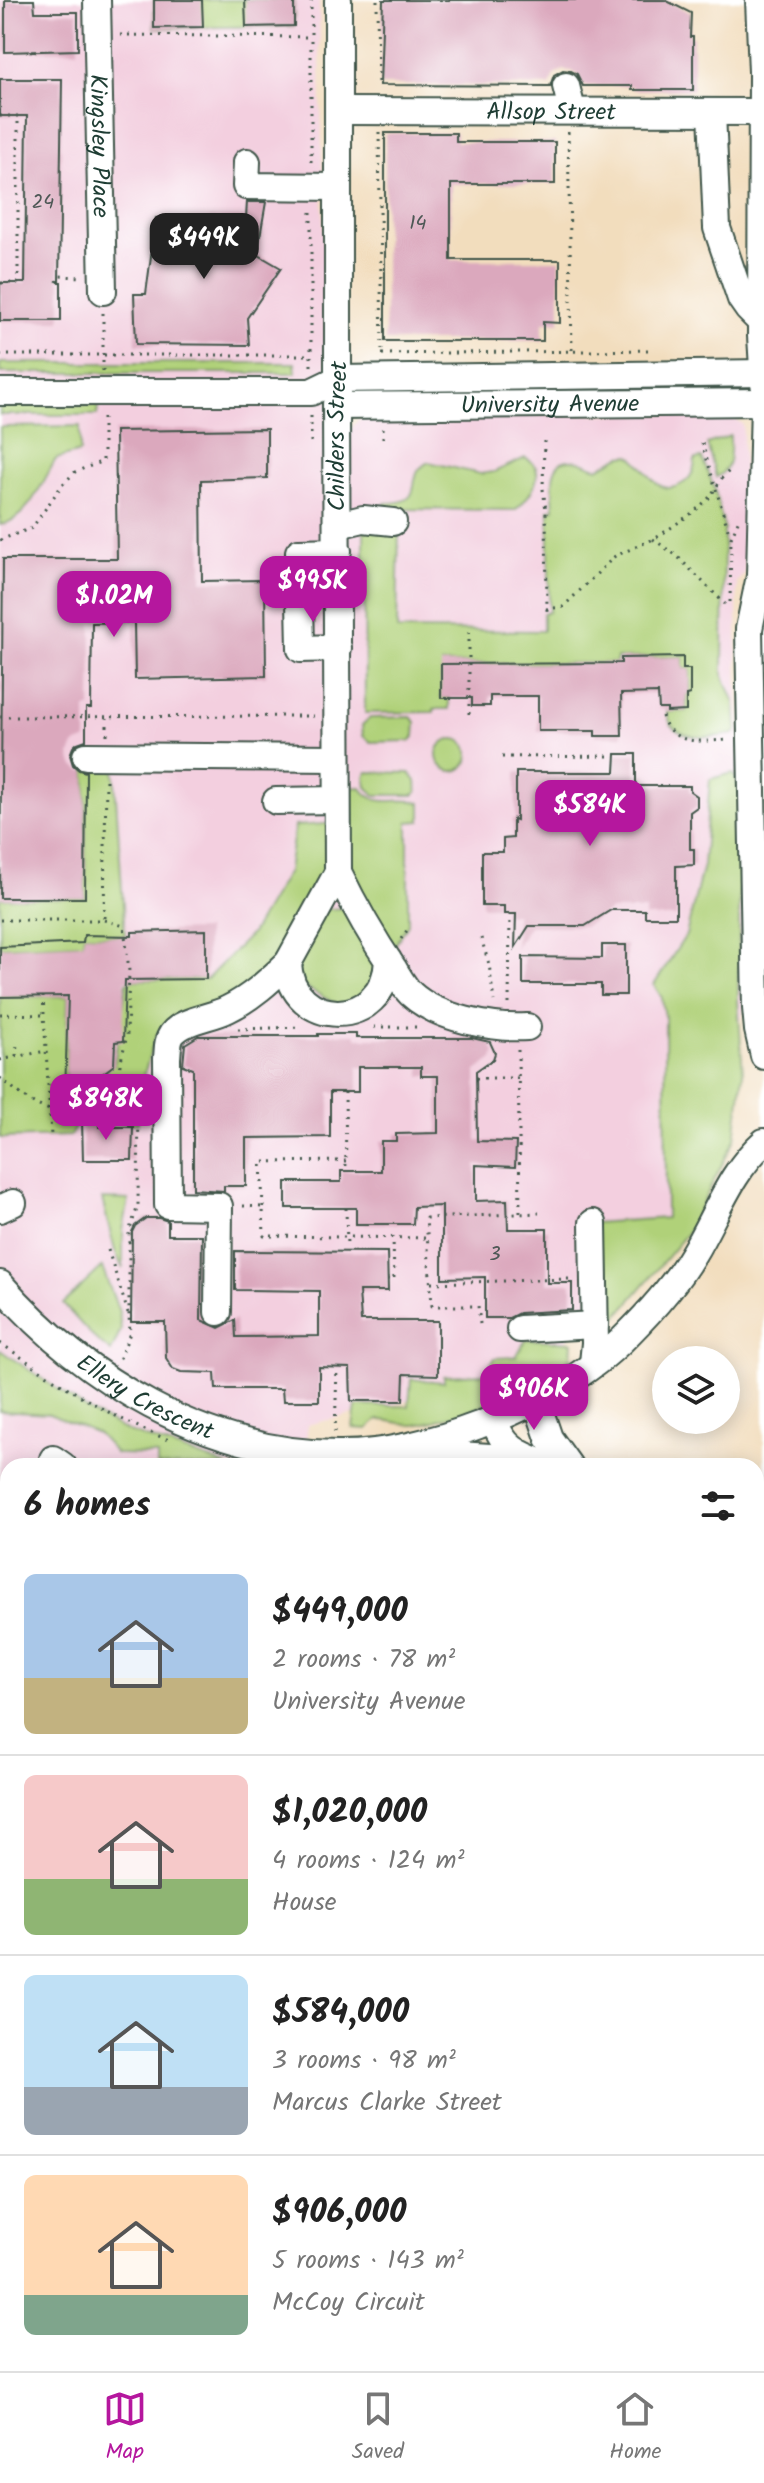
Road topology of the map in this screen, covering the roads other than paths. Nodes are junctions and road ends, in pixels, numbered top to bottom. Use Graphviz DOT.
graph roads {
  1 [pos="97,0"];
  2 [pos="338,0"];
  3 [pos="759,0"];
  4 [pos="339,111"];
  5 [pos="712,112"];
  6 [pos="762,112"];
  7 [pos="247,162"];
  8 [pos="338,187"];
  9 [pos="102,285"];
  10 [pos="761,322"];
  11 [pos="764,373"];
  12 [pos="338,379"];
  13 [pos="764,384"];
  14 [pos="0,392"];
  15 [pos="764,402"];
  16 [pos="336,406"];
  17 [pos="393,522"];
  18 [pos="338,538"];
  19 [pos="760,576"];
  20 [pos="764,606"];
  21 [pos="338,648"];
  22 [pos="750,747"];
  23 [pos="96,756"];
  24 [pos="337,758"];
  25 [pos="336,800"];
  26 [pos="276,801"];
  27 [pos="338,872"];
  28 [pos="393,953"];
  29 [pos="288,963"];
  30 [pos="523,1037"];
  31 [pos="764,1056"];
  32 [pos="764,1142"];
  33 [pos="593,1223"];
  34 [pos="0,1284"];
  35 [pos="218,1312"];
  36 [pos="595,1325"];
  37 [pos="520,1329"];
  38 [pos="593,1363"];
  39 [pos="536,1400"];
  40 [pos="494,1420"];
  41 [pos="375,1450"];
  42 [pos="337,1452"];
  43 [pos="491,1458"];
  44 [pos="530,1458"];
  45 [pos="563,1458"];
  1 -- 9 [label="street, Kingsley Place"];
  2 -- 4 [label="street, Childers Street"];
  3 -- 6 [label="street"];
  4 -- 5 [label="street, Allsop Street"];
  4 -- 8 [label="street, Childers Street"];
  5 -- 6 [label="street, Allsop Street"];
  5 -- 10 [label="street"];
  6 -- 10 [label="street"];
  7 -- 8 [label="street"];
  8 -- 12 [label="street, Childers Street"];
  10 -- 11 [label="street"];
  11 -- 12 [label="street, University Avenue"];
  11 -- 13 [label="street"];
  12 -- 14 [label="street"];
  12 -- 16 [label="street, Childers Street"];
  15 -- 16 [label="street, University Avenue"];
  15 -- 19 [label="street"];
  16 -- 18 [label="street, Childers Street"];
  17 -- 18 [label="street"];
  18 -- 21 [label="street, Childers Street"];
  18 -- 21 [label="street"];
  19 -- 20 [label="street"];
  19 -- 22 [label="street"];
  21 -- 24 [label="street, Childers Street"];
  22 -- 31 [label="street"];
  23 -- 24 [label="street"];
  24 -- 25 [label="street, Childers Street"];
  25 -- 26 [label="street"];
  25 -- 27 [label="street, Childers Street"];
  27 -- 28 [label="street"];
  27 -- 29 [label="street"];
  28 -- 29 [label="street"];
  28 -- 30 [label="street"];
  29 -- 35 [label="street"];
  32 -- 38 [label="street, Ellery Crescent"];
  33 -- 36 [label="street"];
  34 -- 42 [label="street, Ellery Crescent"];
  36 -- 37 [label="street"];
  36 -- 38 [label="street"];
  38 -- 39 [label="street, Ellery Crescent"];
  39 -- 40 [label="street, Ellery Crescent"];
  39 -- 45 [label="street"];
  40 -- 41 [label="street, Ellery Crescent"];
  40 -- 44 [label="street"];
  41 -- 42 [label="street, Ellery Crescent"];
  41 -- 43 [label="street"];
}
